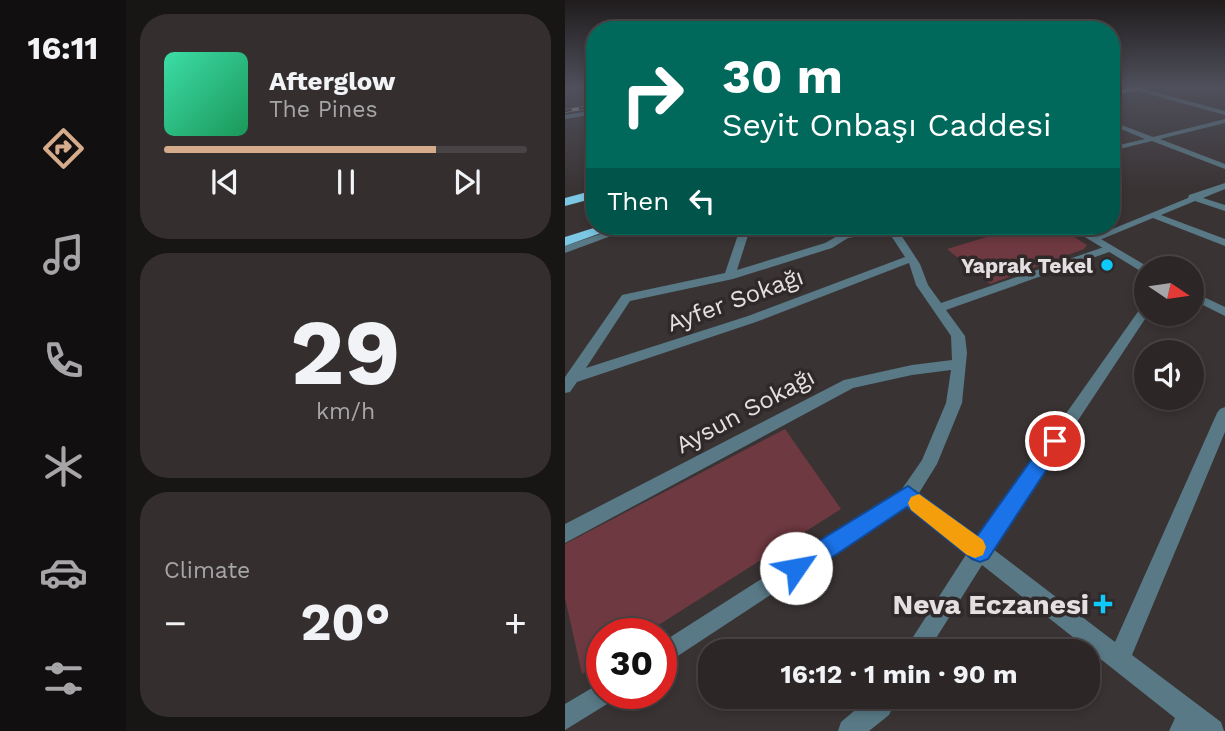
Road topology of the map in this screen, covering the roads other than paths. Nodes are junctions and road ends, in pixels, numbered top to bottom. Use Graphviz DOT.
graph roads {
  1 [pos="586,121"];
  2 [pos="1225,121"];
  3 [pos="565,123"];
  4 [pos="1120,127"];
  5 [pos="1151,139"];
  6 [pos="1120,147"];
  7 [pos="1225,167"];
  8 [pos="1225,186"];
  9 [pos="586,196"];
  10 [pos="1192,197"];
  11 [pos="565,202"];
  12 [pos="586,206"];
  13 [pos="1225,208"];
  14 [pos="565,212"];
  15 [pos="1153,215"];
  16 [pos="586,223"];
  17 [pos="1120,228"];
  18 [pos="565,230"];
  19 [pos="586,235"];
  20 [pos="608,235"];
  21 [pos="743,235"];
  22 [pos="850,235"];
  23 [pos="898,235"];
  24 [pos="1087,235"];
  25 [pos="1103,235"];
  26 [pos="1093,239"];
  27 [pos="565,242"];
  28 [pos="1225,243"];
  29 [pos="1108,249"];
  30 [pos="565,250"];
  31 [pos="911,258"];
  32 [pos="1134,263"];
  33 [pos="729,277"];
  34 [pos="1204,301"];
  35 [pos="938,309"];
  36 [pos="1225,312"];
  37 [pos="1134,326"];
  38 [pos="959,364"];
  39 [pos="569,383"];
  40 [pos="1225,413"];
  41 [pos="908,495"];
  42 [pos="565,534"];
  43 [pos="980,551"];
  44 [pos="923,639"];
  45 [pos="677,646"];
  46 [pos="1119,660"];
  47 [pos="586,705"];
  48 [pos="876,709"];
  49 [pos="565,718"];
  50 [pos="1186,723"];
  51 [pos="850,731"];
  52 [pos="1212,731"];
  1 -- 3 [label="street"];
  2 -- 5 [label="street"];
  4 -- 5 [label="street"];
  5 -- 6 [label="street"];
  5 -- 7 [label="street"];
  8 -- 10 [label="street"];
  9 -- 11 [label="highway"];
  10 -- 13 [label="street"];
  10 -- 15 [label="street"];
  12 -- 14 [label="highway"];
  15 -- 17 [label="street"];
  15 -- 28 [label="street"];
  16 -- 18 [label="highway"];
  19 -- 27 [label="highway"];
  20 -- 30 [label="street"];
  21 -- 33 [label="street"];
  22 -- 33 [label="street"];
  23 -- 31 [label="street"];
  24 -- 26 [label="street"];
  25 -- 26 [label="street"];
  26 -- 29 [label="street"];
  29 -- 32 [label="street"];
  29 -- 35 [label="street"];
  31 -- 35 [label="street"];
  31 -- 39 [label="street, Ayfer Sokağı"];
  33 -- 39 [label="street"];
  34 -- 36 [label="street"];
  35 -- 38 [label="street"];
  37 -- 43 [label="street"];
  38 -- 41 [label="street"];
  38 -- 42 [label="street, Aysun Sokağı"];
  40 -- 46 [label="street"];
  41 -- 43 [label="street"];
  41 -- 45 [label="street"];
  43 -- 44 [label="street"];
  43 -- 46 [label="street"];
  46 -- 50 [label="street"];
  47 -- 49 [label="street"];
  48 -- 51 [label="street"];
  50 -- 52 [label="street"];
}
